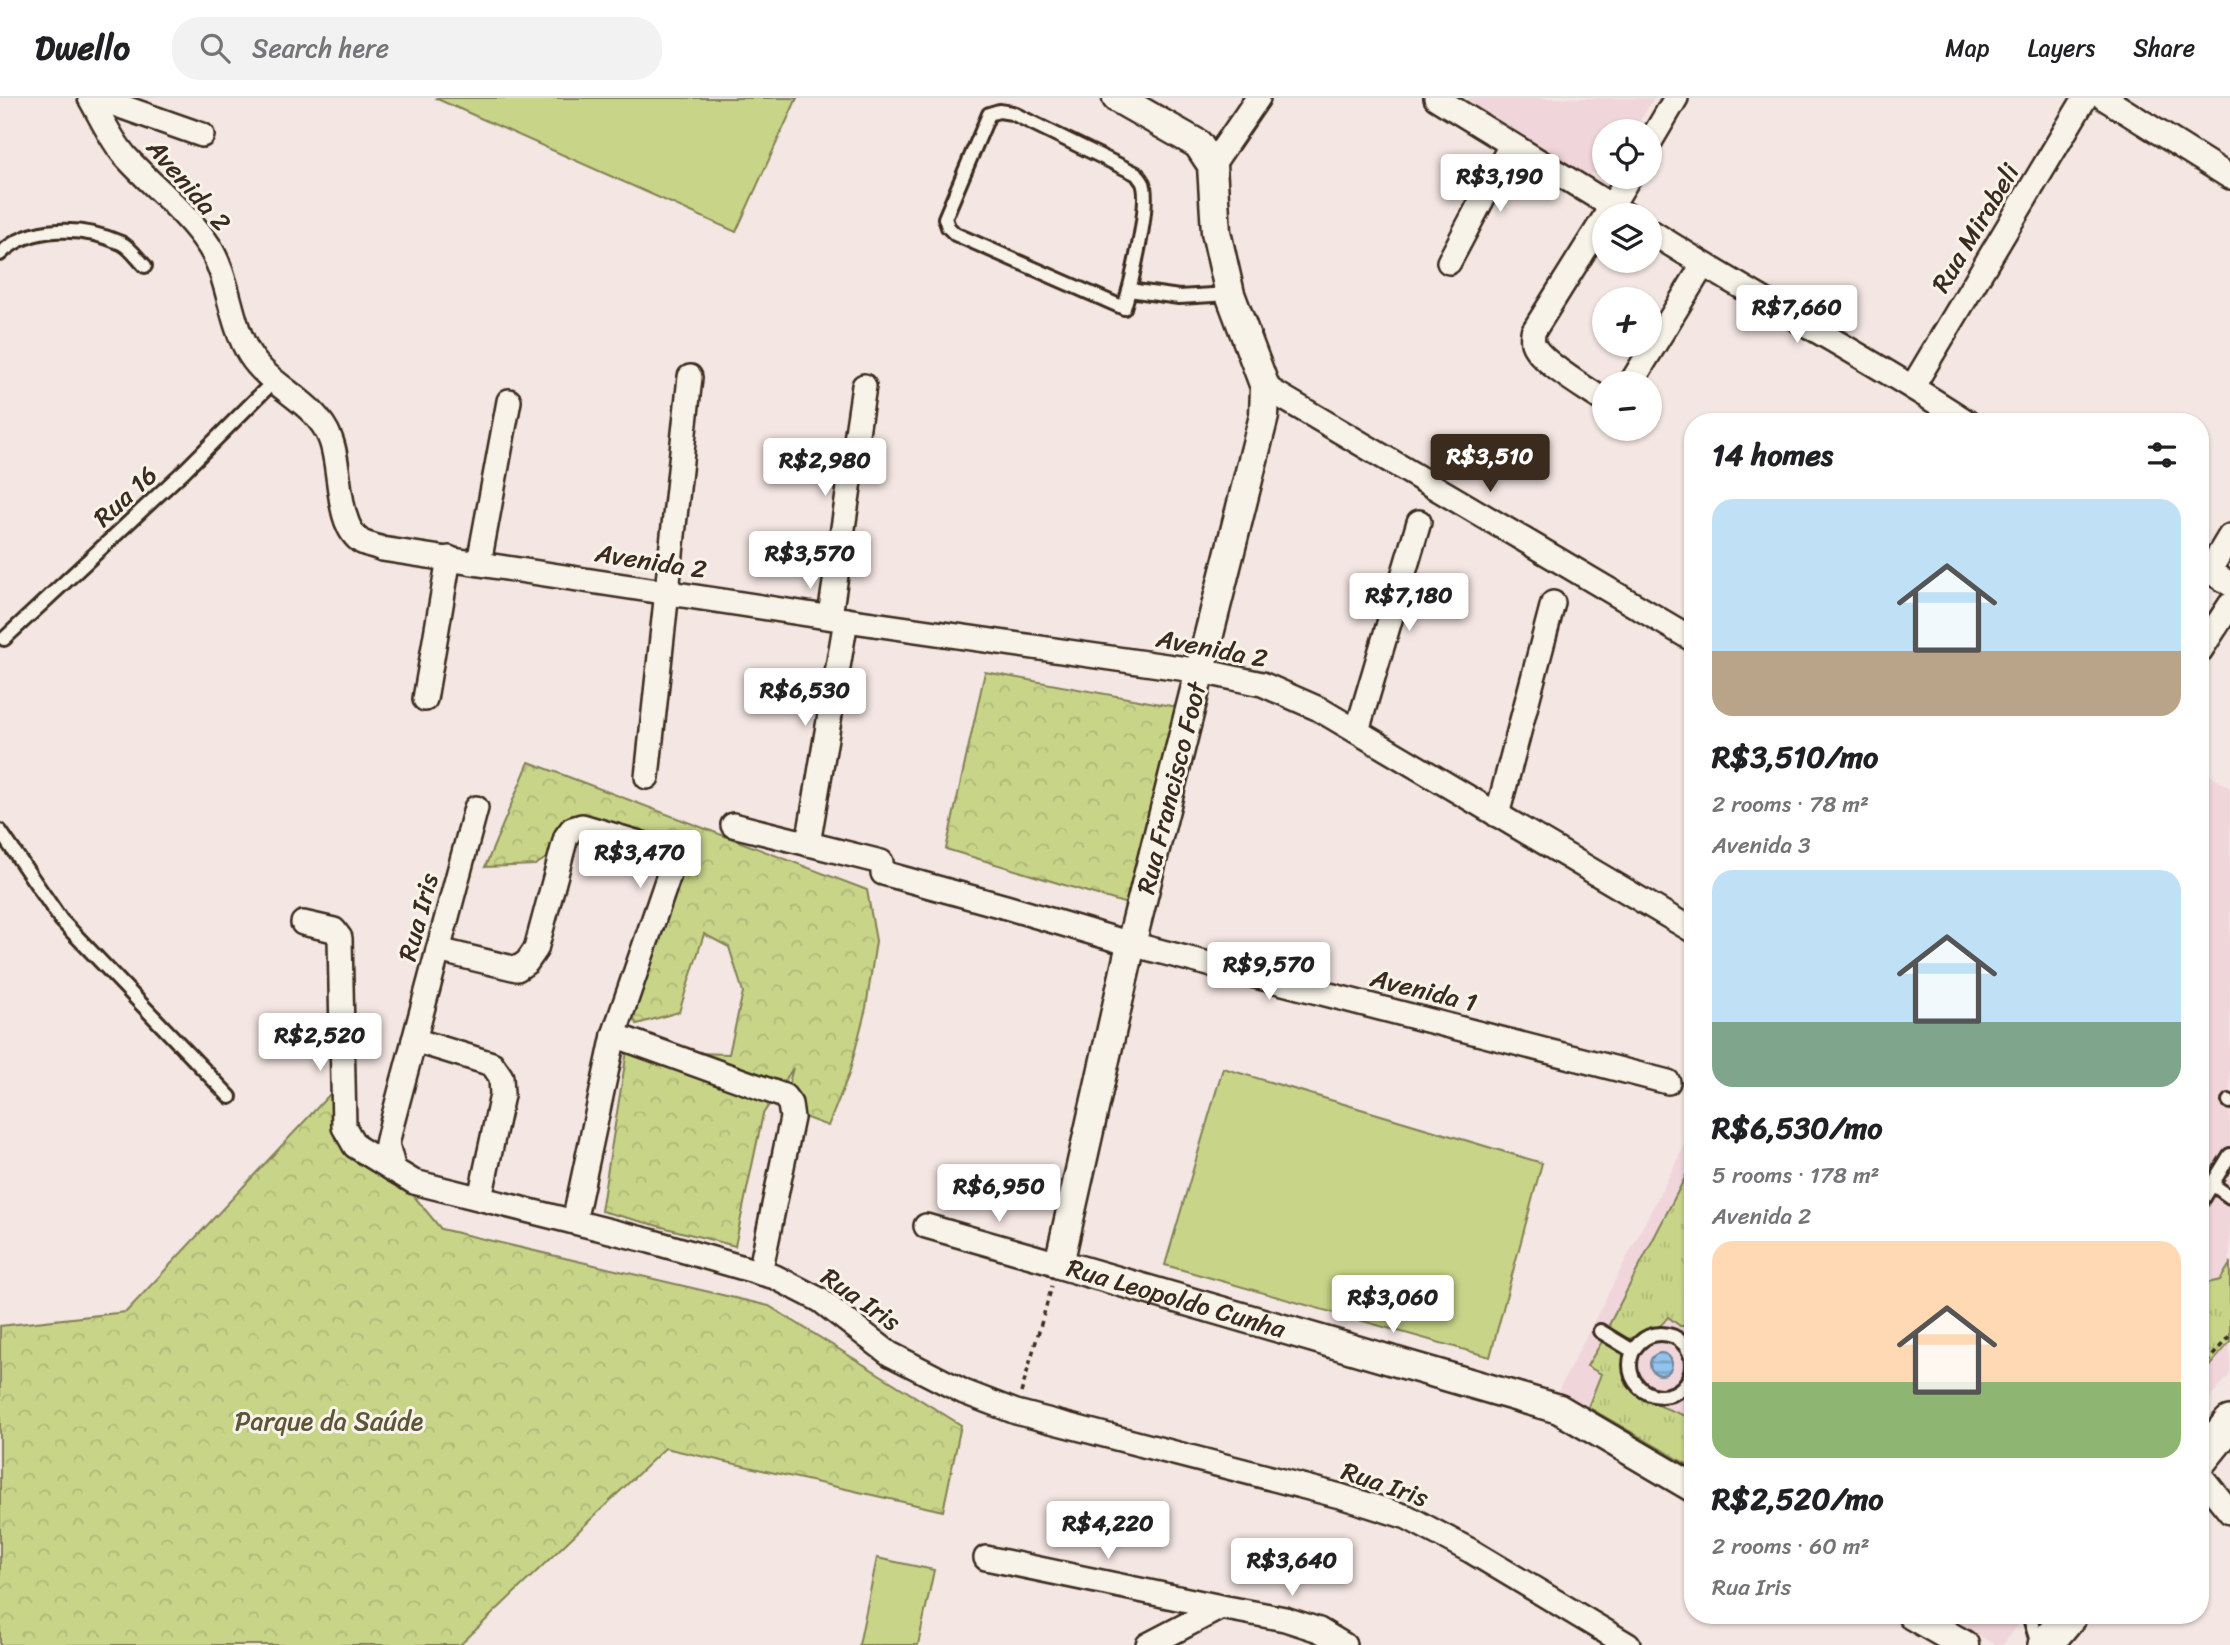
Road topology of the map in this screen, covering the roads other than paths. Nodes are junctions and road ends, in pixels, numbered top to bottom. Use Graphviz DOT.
graph roads {
  1 [pos="90,98"];
  2 [pos="97,98"];
  3 [pos="1117,98"];
  4 [pos="1258,98"];
  5 [pos="1437,98"];
  6 [pos="1676,98"];
  7 [pos="2085,98"];
  8 [pos="2104,98"];
  9 [pos="1662,122"];
  10 [pos="202,135"];
  11 [pos="1511,145"];
  12 [pos="1212,165"];
  13 [pos="2230,177"];
  14 [pos="1597,203"];
  15 [pos="1662,239"];
  16 [pos="1592,243"];
  17 [pos="0,254"];
  18 [pos="1449,262"];
  19 [pos="1703,265"];
  20 [pos="145,266"];
  21 [pos="1129,290"];
  22 [pos="1230,294"];
  23 [pos="1638,371"];
  24 [pos="690,377"];
  25 [pos="274,383"];
  26 [pos="864,386"];
  27 [pos="1913,386"];
  28 [pos="1265,387"];
  29 [pos="1592,392"];
  30 [pos="509,401"];
  31 [pos="1954,413"];
  32 [pos="1419,522"];
  33 [pos="2230,536"];
  34 [pos="449,558"];
  35 [pos="2209,562"];
  36 [pos="479,563"];
  37 [pos="2209,571"];
  38 [pos="2230,584"];
  39 [pos="666,592"];
  40 [pos="1553,603"];
  41 [pos="2230,605"];
  42 [pos="838,618"];
  43 [pos="1684,634"];
  44 [pos="2209,637"];
  45 [pos="4,639"];
  46 [pos="1201,671"];
  47 [pos="425,699"];
  48 [pos="1357,731"];
  49 [pos="647,777"];
  50 [pos="476,808"];
  51 [pos="1497,815"];
  52 [pos="733,825"];
  53 [pos="0,831"];
  54 [pos="808,844"];
  55 [pos="303,923"];
  56 [pos="1684,925"];
  57 [pos="1131,944"];
  58 [pos="438,950"];
  59 [pos="614,1035"];
  60 [pos="414,1040"];
  61 [pos="1668,1082"];
  62 [pos="230,1097"];
  63 [pos="2228,1162"];
  64 [pos="394,1170"];
  65 [pos="2212,1184"];
  66 [pos="2209,1189"];
  67 [pos="2230,1197"];
  68 [pos="480,1198"];
  69 [pos="574,1222"];
  70 [pos="926,1226"];
  71 [pos="1059,1264"];
  72 [pos="760,1273"];
  73 [pos="1600,1331"];
  74 [pos="1684,1344"];
  75 [pos="1633,1350"];
  76 [pos="1684,1385"];
  77 [pos="2230,1423"];
  78 [pos="2209,1449"];
  79 [pos="1684,1482"];
  80 [pos="2209,1486"];
  81 [pos="2230,1512"];
  82 [pos="986,1558"];
  83 [pos="1221,1607"];
  84 [pos="1928,1624"];
  85 [pos="2032,1624"];
  86 [pos="2062,1624"];
  87 [pos="1148,1645"];
  88 [pos="1343,1645"];
  89 [pos="1628,1645"];
  90 [pos="1964,1645"];
  91 [pos="2038,1645"];
  92 [pos="2045,1645"];
  1 -- 25 [label="street, Avenida 2"];
  2 -- 10 [label="street"];
  3 -- 12 [label="street"];
  4 -- 12 [label="street"];
  5 -- 11 [label="street"];
  6 -- 9 [label="street"];
  7 -- 27 [label="street, Rua Mirabeli"];
  8 -- 13 [label="street"];
  11 -- 14 [label="street"];
  11 -- 18 [label="street"];
  12 -- 22 [label="street, Rua Francisco Foot"];
  15 -- 19 [label="street"];
  16 -- 29 [label="street"];
  17 -- 20 [label="lane"];
  19 -- 23 [label="street"];
  19 -- 27 [label="street"];
  21 -- 21 [label="lane"];
  21 -- 22 [label="lane"];
  22 -- 28 [label="street, Rua Francisco Foot"];
  24 -- 39 [label="street"];
  25 -- 34 [label="street, Avenida 2"];
  25 -- 45 [label="lane, Rua 16"];
  26 -- 42 [label="street"];
  27 -- 31 [label="street"];
  28 -- 43 [label="street"];
  28 -- 46 [label="street, Rua Francisco Foot"];
  30 -- 36 [label="street"];
  32 -- 48 [label="street"];
  33 -- 35 [label="street"];
  34 -- 36 [label="street, Avenida 2"];
  34 -- 47 [label="street"];
  36 -- 39 [label="street, Avenida 2"];
  37 -- 38 [label="street"];
  39 -- 42 [label="street, Avenida 2"];
  39 -- 49 [label="street"];
  40 -- 51 [label="street"];
  41 -- 44 [label="street"];
  42 -- 46 [label="street, Avenida 2"];
  42 -- 54 [label="street"];
  46 -- 48 [label="street, Avenida 2"];
  46 -- 57 [label="street, Rua Francisco Foot"];
  48 -- 51 [label="street, Avenida 2"];
  50 -- 58 [label="street, Rua Iris"];
  51 -- 56 [label="street, Avenida 2"];
  52 -- 54 [label="street, Avenida 1"];
  53 -- 62 [label="lane"];
  54 -- 57 [label="street, Avenida 1"];
  55 -- 64 [label="street"];
  57 -- 61 [label="street, Avenida 1"];
  57 -- 71 [label="street, Rua Francisco Foot"];
  58 -- 59 [label="street"];
  58 -- 60 [label="street, Rua Iris"];
  59 -- 69 [label="street"];
  59 -- 72 [label="street"];
  60 -- 64 [label="street, Rua Iris"];
  60 -- 68 [label="street"];
  63 -- 65 [label="lane"];
  64 -- 68 [label="street, Rua Iris"];
  65 -- 66 [label="lane"];
  65 -- 67 [label="lane"];
  68 -- 69 [label="street, Rua Iris"];
  69 -- 72 [label="street, Rua Iris"];
  70 -- 71 [label="street, Rua Leopoldo Cunha"];
  71 -- 79 [label="street, Rua Leopoldo Cunha"];
  72 -- 89 [label="street, Rua Iris"];
  73 -- 75 [label="lane"];
  74 -- 75 [label="lane"];
  75 -- 76 [label="lane"];
  77 -- 78 [label="main road"];
  80 -- 81 [label="street"];
  82 -- 83 [label="street"];
  83 -- 87 [label="street"];
  83 -- 88 [label="street"];
  84 -- 90 [label="street"];
  85 -- 91 [label="lane"];
  86 -- 92 [label="main road"];
}
